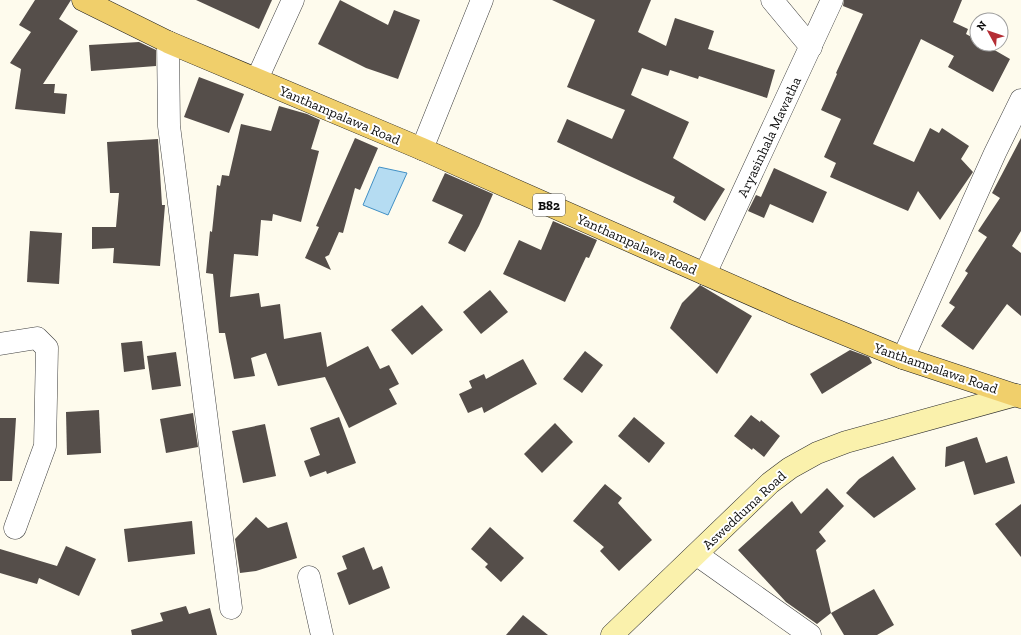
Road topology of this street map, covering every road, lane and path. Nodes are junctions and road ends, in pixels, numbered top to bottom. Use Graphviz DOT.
graph roads {
  1 [pos="83,0"];
  2 [pos="293,0"];
  3 [pos="482,0"];
  4 [pos="772,0"];
  5 [pos="832,0"];
  6 [pos="168,42"];
  7 [pos="811,47"];
  8 [pos="257,80"];
  9 [pos="1021,100"];
  10 [pos="422,149"];
  11 [pos="705,274"];
  12 [pos="0,344"];
  13 [pos="903,358"];
  14 [pos="1019,396"];
  15 [pos="15,528"];
  16 [pos="695,556"];
  17 [pos="309,577"];
  18 [pos="231,608"];
  19 [pos="807,634"];
  20 [pos="322,635"];
  21 [pos="612,635"];
  1 -- 6 [label="main road, Yanthampalawa Road / B82"];
  2 -- 8 [label="street"];
  3 -- 10 [label="street"];
  4 -- 7 [label="street"];
  5 -- 7 [label="street, Aryasinhala Mawatha"];
  6 -- 8 [label="main road, Yanthampalawa Road / B82"];
  6 -- 18 [label="street"];
  7 -- 11 [label="street, Aryasinhala Mawatha"];
  8 -- 10 [label="main road, Yanthampalawa Road / B82"];
  9 -- 13 [label="street"];
  10 -- 11 [label="main road, Yanthampalawa Road / B82"];
  11 -- 13 [label="main road, Yanthampalawa Road / B82"];
  12 -- 15 [label="street"];
  13 -- 14 [label="main road, Yanthampalawa Road / B82"];
  14 -- 16 [label="street, Aswedduma Road"];
  16 -- 19 [label="street"];
  16 -- 21 [label="street, Aswedduma Road"];
  17 -- 20 [label="street"];
}
